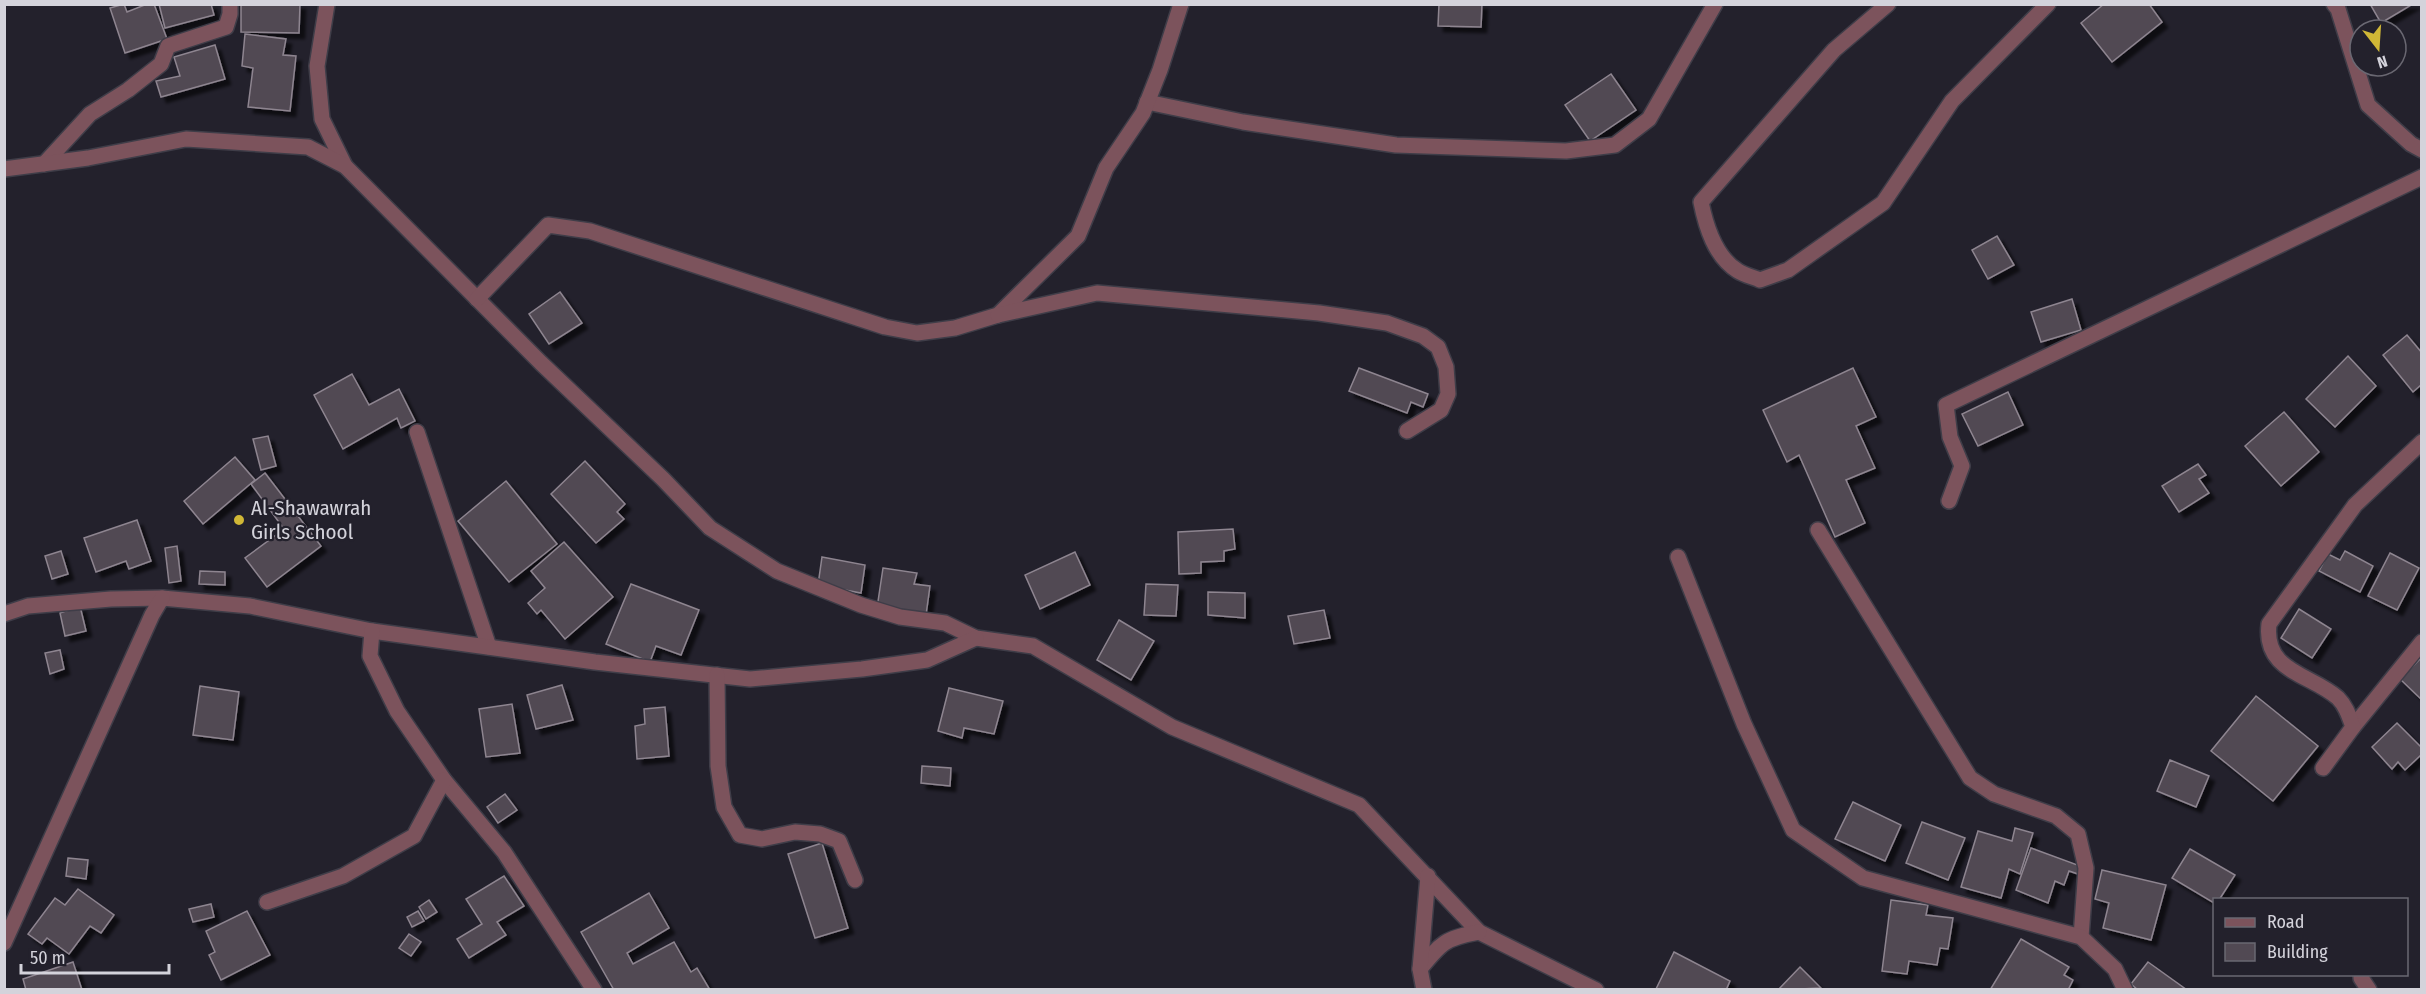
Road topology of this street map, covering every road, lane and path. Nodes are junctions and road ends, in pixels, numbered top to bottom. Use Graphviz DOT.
graph roads {
  1 [pos="230,4"];
  2 [pos="327,4"];
  3 [pos="1181,4"];
  4 [pos="1715,4"];
  5 [pos="1888,4"];
  6 [pos="2048,4"];
  7 [pos="2334,4"];
  8 [pos="1147,102"];
  9 [pos="2421,150"];
  10 [pos="44,164"];
  11 [pos="345,166"];
  12 [pos="4,169"];
  13 [pos="2421,177"];
  14 [pos="477,299"];
  15 [pos="998,315"];
  16 [pos="1407,431"];
  17 [pos="417,432"];
  18 [pos="2421,442"];
  19 [pos="1949,501"];
  20 [pos="1818,530"];
  21 [pos="1677,557"];
  22 [pos="162,598"];
  23 [pos="4,614"];
  24 [pos="372,631"];
  25 [pos="976,638"];
  26 [pos="2421,642"];
  27 [pos="489,647"];
  28 [pos="717,675"];
  29 [pos="2353,727"];
  30 [pos="2323,768"];
  31 [pos="444,780"];
  32 [pos="1428,876"];
  33 [pos="855,880"];
  34 [pos="267,902"];
  35 [pos="1479,932"];
  36 [pos="2081,937"];
  37 [pos="4,943"];
  38 [pos="1420,969"];
  39 [pos="594,990"];
  40 [pos="1424,990"];
  41 [pos="1596,990"];
  42 [pos="2125,990"];
  1 -- 10 [label="street"];
  2 -- 11 [label="street"];
  3 -- 8 [label="street"];
  4 -- 8 [label="street"];
  5 -- 6 [label="street"];
  7 -- 9 [label="street"];
  8 -- 15 [label="street"];
  10 -- 11 [label="street"];
  10 -- 12 [label="street"];
  11 -- 14 [label="street"];
  13 -- 19 [label="street"];
  14 -- 15 [label="street"];
  14 -- 25 [label="street"];
  15 -- 16 [label="street"];
  17 -- 27 [label="street"];
  18 -- 29 [label="street"];
  20 -- 36 [label="street"];
  21 -- 36 [label="street"];
  22 -- 23 [label="street"];
  22 -- 24 [label="street"];
  22 -- 37 [label="street"];
  24 -- 27 [label="street"];
  24 -- 31 [label="street"];
  25 -- 28 [label="street"];
  25 -- 32 [label="street"];
  26 -- 29 [label="street"];
  27 -- 28 [label="street"];
  28 -- 33 [label="street"];
  29 -- 30 [label="street"];
  31 -- 34 [label="street"];
  31 -- 39 [label="street"];
  32 -- 35 [label="street"];
  32 -- 38 [label="street"];
  35 -- 38 [label="street"];
  35 -- 41 [label="street"];
  36 -- 42 [label="street"];
  38 -- 40 [label="street"];
}
